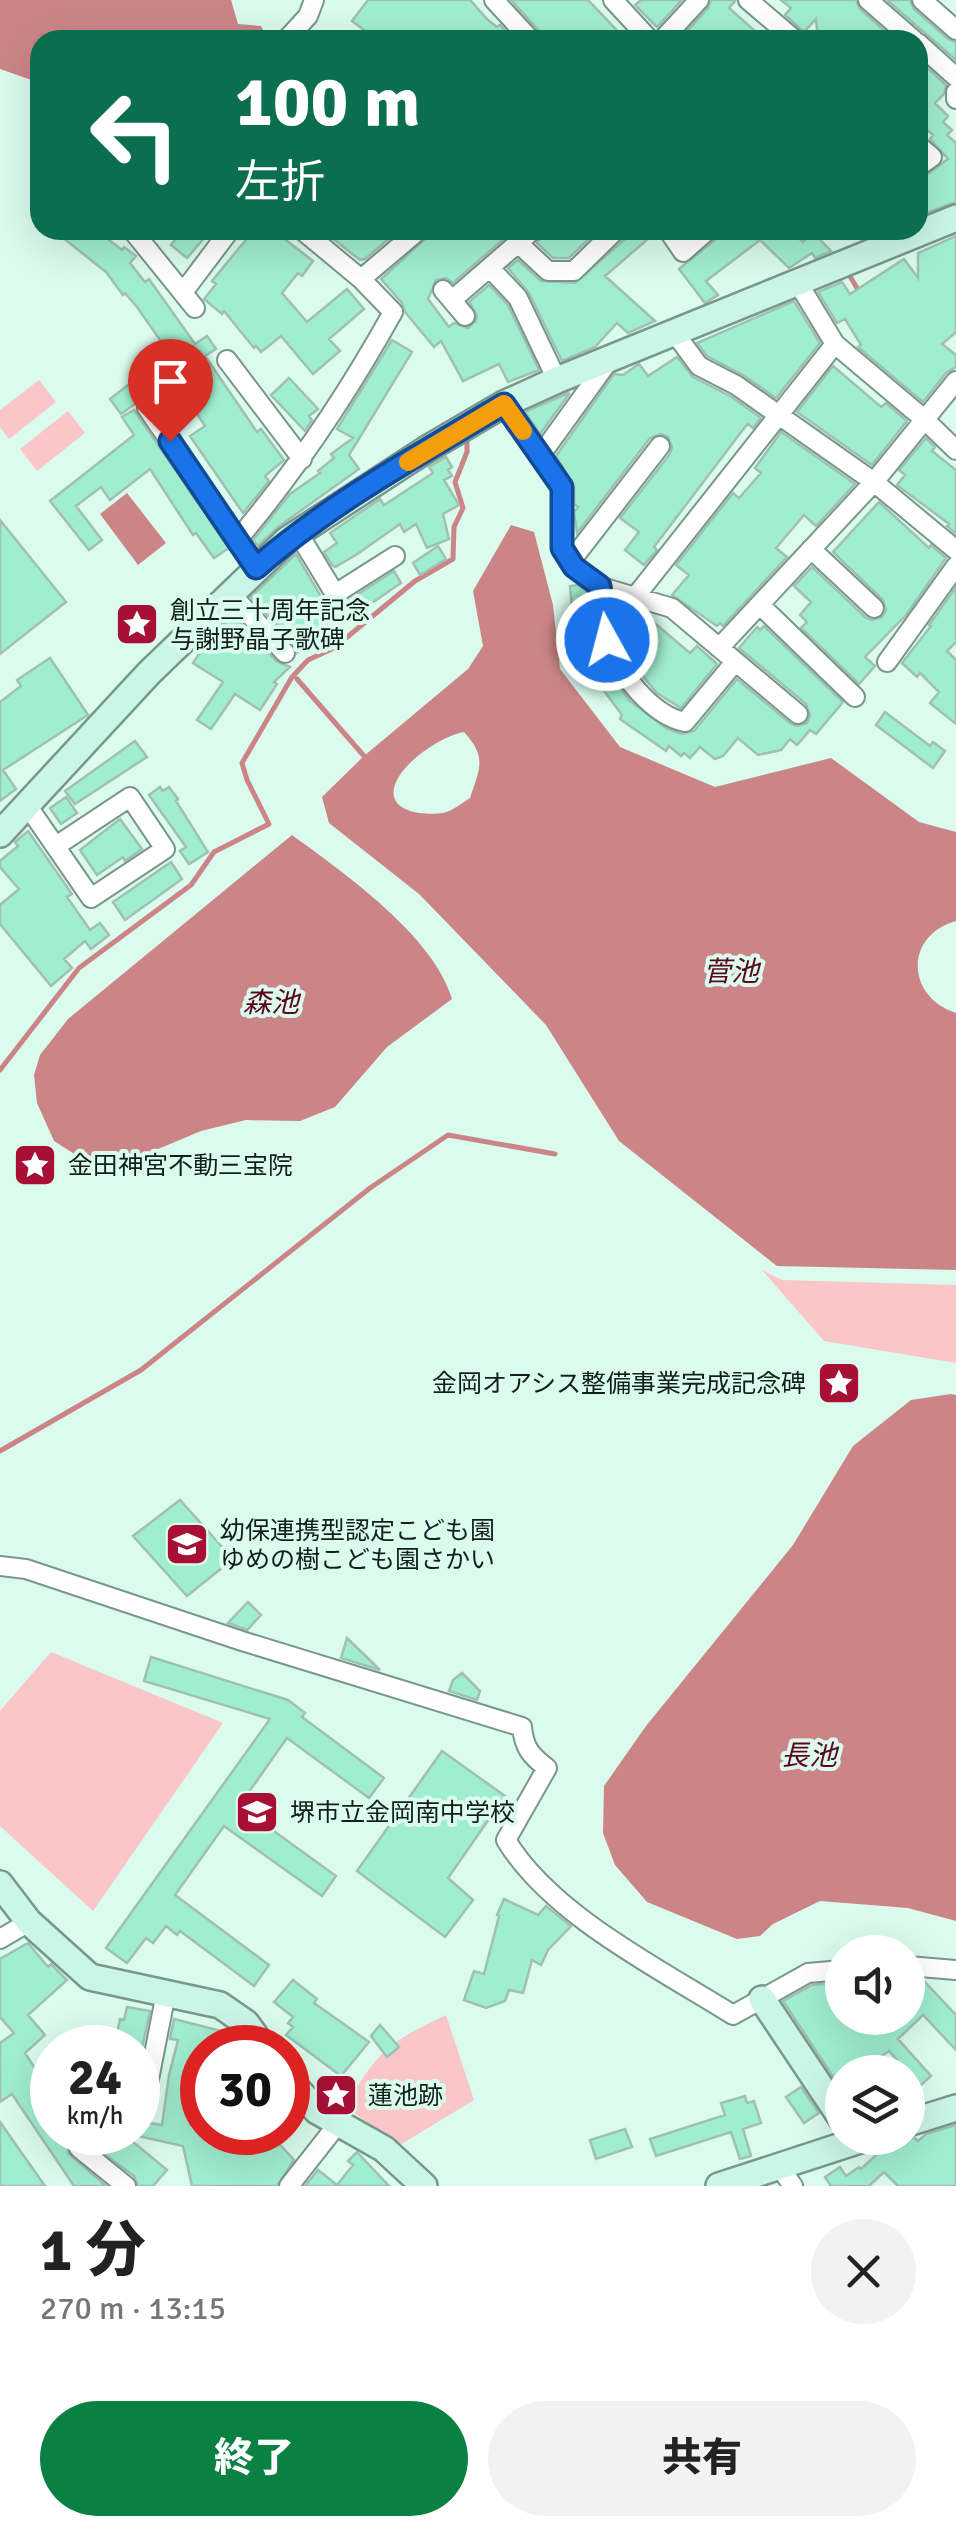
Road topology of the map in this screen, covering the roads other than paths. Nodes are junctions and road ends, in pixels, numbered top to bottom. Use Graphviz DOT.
graph roads {
  1 [pos="314,0"];
  2 [pos="494,0"];
  3 [pos="613,0"];
  4 [pos="699,0"];
  5 [pos="748,0"];
  6 [pos="868,0"];
  7 [pos="922,0"];
  8 [pos="295,30"];
  9 [pos="522,30"];
  10 [pos="641,30"];
  11 [pos="671,30"];
  12 [pos="783,30"];
  13 [pos="902,30"];
  14 [pos="956,30"];
  15 [pos="928,52"];
  16 [pos="956,76"];
  17 [pos="956,218"];
  18 [pos="928,226"];
  19 [pos="141,240"];
  20 [pos="222,240"];
  21 [pos="315,240"];
  22 [pos="407,240"];
  23 [pos="521,240"];
  24 [pos="606,240"];
  25 [pos="674,240"];
  26 [pos="696,240"];
  27 [pos="876,240"];
  28 [pos="518,243"];
  29 [pos="490,268"];
  30 [pos="361,280"];
  31 [pos="798,283"];
  32 [pos="184,291"];
  33 [pos="195,308"];
  34 [pos="465,316"];
  35 [pos="674,332"];
  36 [pos="834,344"];
  37 [pos="612,356"];
  38 [pos="227,360"];
  39 [pos="556,380"];
  40 [pos="956,380"];
  41 [pos="504,404"];
  42 [pos="148,408"];
  43 [pos="779,414"];
  44 [pos="924,419"];
  45 [pos="660,446"];
  46 [pos="956,450"];
  47 [pos="540,456"];
  48 [pos="302,460"];
  49 [pos="874,482"];
  50 [pos="298,533"];
  51 [pos="238,539"];
  52 [pos="812,549"];
  53 [pos="956,550"];
  54 [pos="395,556"];
  55 [pos="571,562"];
  56 [pos="956,566"];
  57 [pos="256,568"];
  58 [pos="600,586"];
  59 [pos="230,593"];
  60 [pos="634,597"];
  61 [pos="760,604"];
  62 [pos="874,608"];
  63 [pos="719,648"];
  64 [pos="285,653"];
  65 [pos="735,662"];
  66 [pos="887,662"];
  67 [pos="854,697"];
  68 [pos="798,714"];
  69 [pos="27,805"];
  70 [pos="0,834"];
  71 [pos="56,846"];
  72 [pos="0,1566"];
  73 [pos="0,1884"];
  74 [pos="29,1922"];
  75 [pos="0,1939"];
  76 [pos="925,1967"];
  77 [pos="956,1970"];
  78 [pos="825,1972"];
  79 [pos="166,1994"];
  80 [pos="762,1998"];
  81 [pos="160,2025"];
  82 [pos="247,2025"];
  83 [pos="825,2092"];
  84 [pos="310,2105"];
  85 [pos="956,2108"];
  86 [pos="925,2118"];
  87 [pos="335,2128"];
  88 [pos="87,2155"];
  89 [pos="827,2155"];
  90 [pos="786,2176"];
  91 [pos="126,2186"];
  92 [pos="288,2186"];
  93 [pos="424,2186"];
  94 [pos="720,2186"];
  1 -- 8 [label="street"];
  2 -- 9 [label="street"];
  3 -- 10 [label="street"];
  4 -- 11 [label="street"];
  5 -- 12 [label="street"];
  6 -- 13 [label="street"];
  7 -- 14 [label="street"];
  15 -- 16 [label="street"];
  17 -- 18 [label="street"];
  19 -- 32 [label="street"];
  20 -- 32 [label="street"];
  21 -- 30 [label="street"];
  22 -- 30 [label="street"];
  23 -- 28 [label="street"];
  24 -- 28 [label="street"];
  25 -- 26 [label="street"];
  27 -- 31 [label="street"];
  28 -- 29 [label="street"];
  29 -- 34 [label="street"];
  29 -- 39 [label="street"];
  30 -- 48 [label="street"];
  31 -- 35 [label="street"];
  31 -- 36 [label="street"];
  32 -- 33 [label="street"];
  35 -- 37 [label="street"];
  35 -- 43 [label="street"];
  36 -- 43 [label="street"];
  36 -- 44 [label="street"];
  37 -- 39 [label="street"];
  37 -- 47 [label="street"];
  38 -- 48 [label="street"];
  39 -- 41 [label="street"];
  40 -- 44 [label="street"];
  41 -- 47 [label="street"];
  41 -- 50 [label="street"];
  42 -- 51 [label="street"];
  43 -- 49 [label="street"];
  43 -- 60 [label="street"];
  44 -- 46 [label="street"];
  44 -- 49 [label="street"];
  45 -- 55 [label="street"];
  47 -- 55 [label="street"];
  48 -- 51 [label="street"];
  49 -- 52 [label="street"];
  49 -- 53 [label="street"];
  50 -- 54 [label="street"];
  50 -- 57 [label="street"];
  51 -- 57 [label="street"];
  52 -- 61 [label="street"];
  52 -- 62 [label="street"];
  55 -- 58 [label="street"];
  56 -- 66 [label="street"];
  57 -- 59 [label="street"];
  58 -- 60 [label="street"];
  58 -- 65 [label="street"];
  59 -- 64 [label="street"];
  59 -- 69 [label="street"];
  60 -- 63 [label="street"];
  61 -- 63 [label="street"];
  61 -- 67 [label="street"];
  63 -- 65 [label="street"];
  65 -- 68 [label="street"];
  69 -- 70 [label="street"];
  69 -- 71 [label="street"];
  71 -- 71 [label="street"];
  72 -- 80 [label="street"];
  73 -- 74 [label="street"];
  74 -- 75 [label="street"];
  74 -- 79 [label="street"];
  76 -- 77 [label="street"];
  78 -- 80 [label="street"];
  79 -- 81 [label="street"];
  79 -- 82 [label="street"];
  80 -- 83 [label="street"];
  84 -- 87 [label="street"];
  85 -- 86 [label="street"];
  87 -- 92 [label="street"];
  87 -- 93 [label="street"];
  88 -- 91 [label="street"];
  89 -- 90 [label="street"];
  90 -- 94 [label="street"];
}
